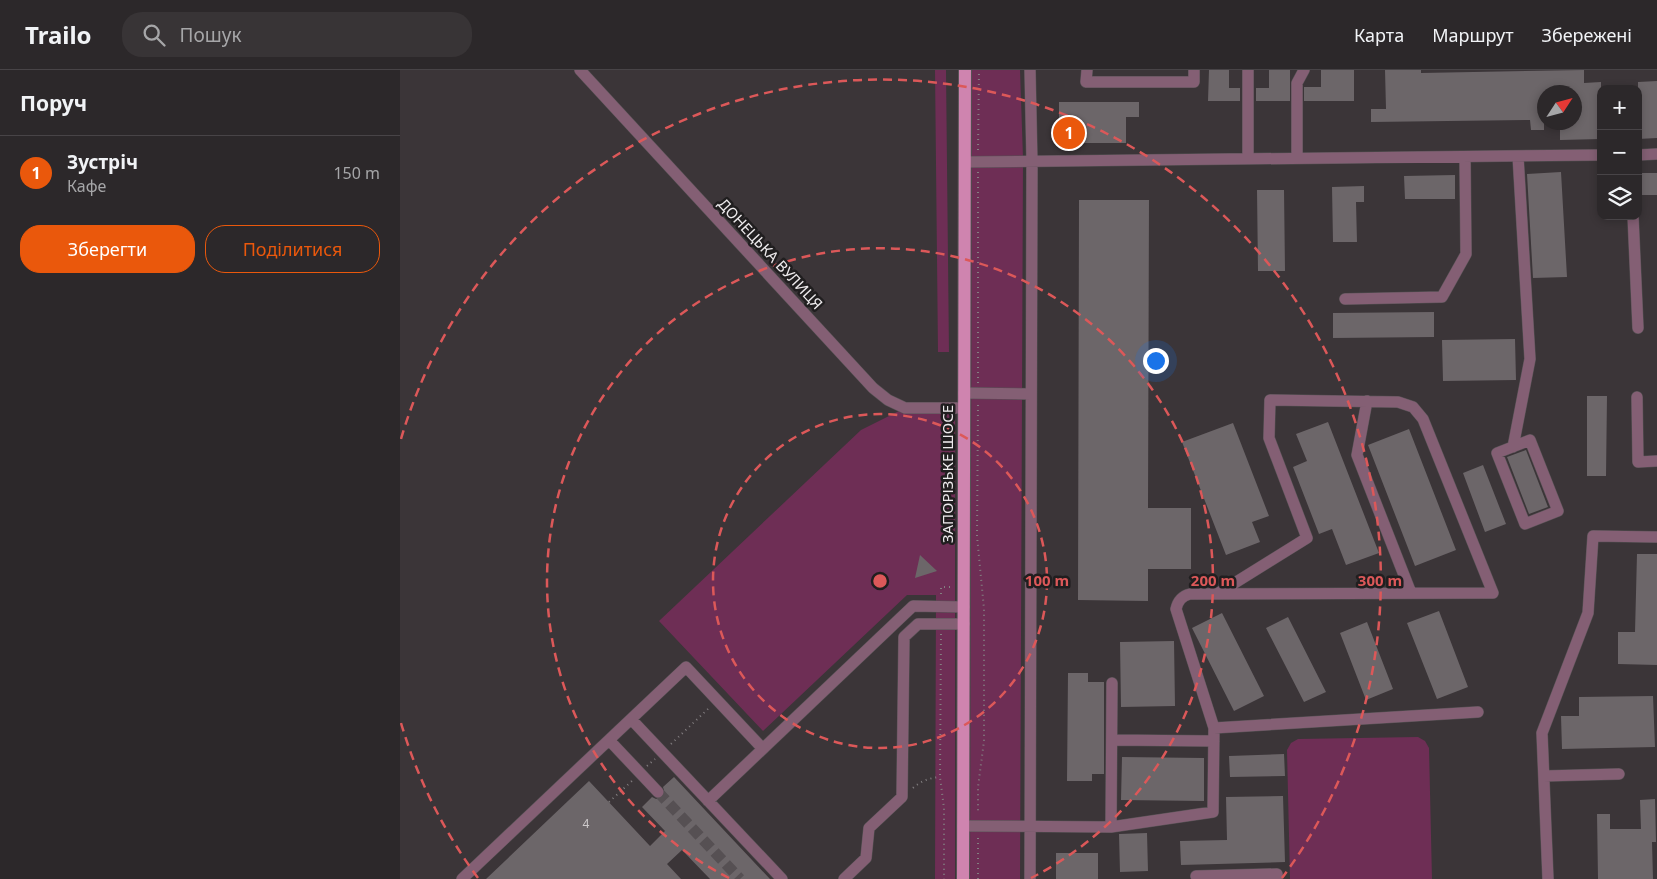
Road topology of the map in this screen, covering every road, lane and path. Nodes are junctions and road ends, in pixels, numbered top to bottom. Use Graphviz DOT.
graph roads {
  1 [pos="580,70"];
  2 [pos="965,70"];
  3 [pos="979,70"];
  4 [pos="1030,70"];
  5 [pos="1086,70"];
  6 [pos="1194,70"];
  7 [pos="1248,70"];
  8 [pos="1304,70"];
  9 [pos="1642,154"];
  10 [pos="1657,154"];
  11 [pos="1597,155"];
  12 [pos="1465,156"];
  13 [pos="1518,156"];
  14 [pos="1297,158"];
  15 [pos="1248,159"];
  16 [pos="965,162"];
  17 [pos="978,162"];
  18 [pos="1032,162"];
  19 [pos="1633,220"];
  20 [pos="1345,299"];
  21 [pos="1638,328"];
  22 [pos="964,394"];
  23 [pos="978,394"];
  24 [pos="1032,394"];
  25 [pos="1637,397"];
  26 [pos="1367,401"];
  27 [pos="964,408"];
  28 [pos="1513,447"];
  29 [pos="1657,461"];
  30 [pos="1657,537"];
  31 [pos="1411,593"];
  32 [pos="1217,594"];
  33 [pos="964,607"];
  34 [pos="964,624"];
  35 [pos="893,626"];
  36 [pos="941,635"];
  37 [pos="904,637"];
  38 [pos="1112,682"];
  39 [pos="1478,712"];
  40 [pos="631,719"];
  41 [pos="1214,728"];
  42 [pos="609,740"];
  43 [pos="1112,740"];
  44 [pos="1214,741"];
  45 [pos="763,749"];
  46 [pos="1619,774"];
  47 [pos="1544,776"];
  48 [pos="940,777"];
  49 [pos="658,792"];
  50 [pos="902,797"];
  51 [pos="708,801"];
  52 [pos="963,826"];
  53 [pos="979,827"];
  54 [pos="1030,827"];
  55 [pos="1111,827"];
  56 [pos="1196,876"];
  57 [pos="462,879"];
  58 [pos="782,879"];
  59 [pos="844,879"];
  60 [pos="944,879"];
  61 [pos="963,879"];
  62 [pos="978,879"];
  63 [pos="1030,879"];
  64 [pos="1277,879"];
  65 [pos="1548,879"];
  1 -- 27 [label="street, ДОНЕЦЬКА ВУЛИЦЯ"];
  2 -- 16 [label="main road, ЗАПОРІЗЬКЕ ШОСЕ"];
  3 -- 17 [label="path"];
  4 -- 18 [label="street"];
  5 -- 6 [label="street"];
  7 -- 15 [label="street"];
  8 -- 14 [label="street"];
  9 -- 10 [label="street"];
  11 -- 13 [label="street"];
  12 -- 13 [label="street"];
  12 -- 14 [label="street"];
  12 -- 20 [label="street"];
  13 -- 28 [label="street"];
  14 -- 15 [label="street"];
  15 -- 18 [label="street"];
  16 -- 17 [label="street"];
  16 -- 22 [label="main road, ЗАПОРІЗЬКЕ ШОСЕ"];
  17 -- 18 [label="street"];
  17 -- 23 [label="path"];
  18 -- 24 [label="street"];
  19 -- 21 [label="street"];
  22 -- 23 [label="street"];
  22 -- 27 [label="main road, ЗАПОРІЗЬКЕ ШОСЕ"];
  23 -- 24 [label="street"];
  23 -- 53 [label="path"];
  24 -- 54 [label="street"];
  25 -- 29 [label="street"];
  26 -- 31 [label="street"];
  26 -- 31 [label="street"];
  26 -- 32 [label="street"];
  27 -- 33 [label="main road, ЗАПОРІЗЬКЕ ШОСЕ"];
  28 -- 28 [label="street"];
  30 -- 47 [label="street"];
  31 -- 32 [label="street"];
  32 -- 41 [label="street"];
  33 -- 34 [label="main road, ЗАПОРІЗЬКЕ ШОСЕ"];
  33 -- 35 [label="street"];
  34 -- 37 [label="street"];
  34 -- 52 [label="main road, ЗАПОРІЗЬКЕ ШОСЕ"];
  35 -- 37 [label="street"];
  35 -- 45 [label="street"];
  36 -- 48 [label="path"];
  37 -- 50 [label="street"];
  38 -- 43 [label="street"];
  39 -- 41 [label="street"];
  40 -- 42 [label="street"];
  40 -- 45 [label="street"];
  40 -- 51 [label="street"];
  41 -- 44 [label="street"];
  42 -- 49 [label="street"];
  42 -- 57 [label="street"];
  43 -- 44 [label="street"];
  43 -- 55 [label="street"];
  44 -- 55 [label="street"];
  45 -- 51 [label="street"];
  46 -- 47 [label="street"];
  47 -- 65 [label="street"];
  48 -- 50 [label="path"];
  48 -- 60 [label="path"];
  50 -- 59 [label="street"];
  51 -- 58 [label="street"];
  52 -- 53 [label="street"];
  52 -- 61 [label="main road, ЗАПОРІЗЬКЕ ШОСЕ"];
  53 -- 54 [label="street"];
  53 -- 62 [label="path"];
  54 -- 55 [label="street"];
  54 -- 63 [label="street"];
  56 -- 64 [label="street"];
}
